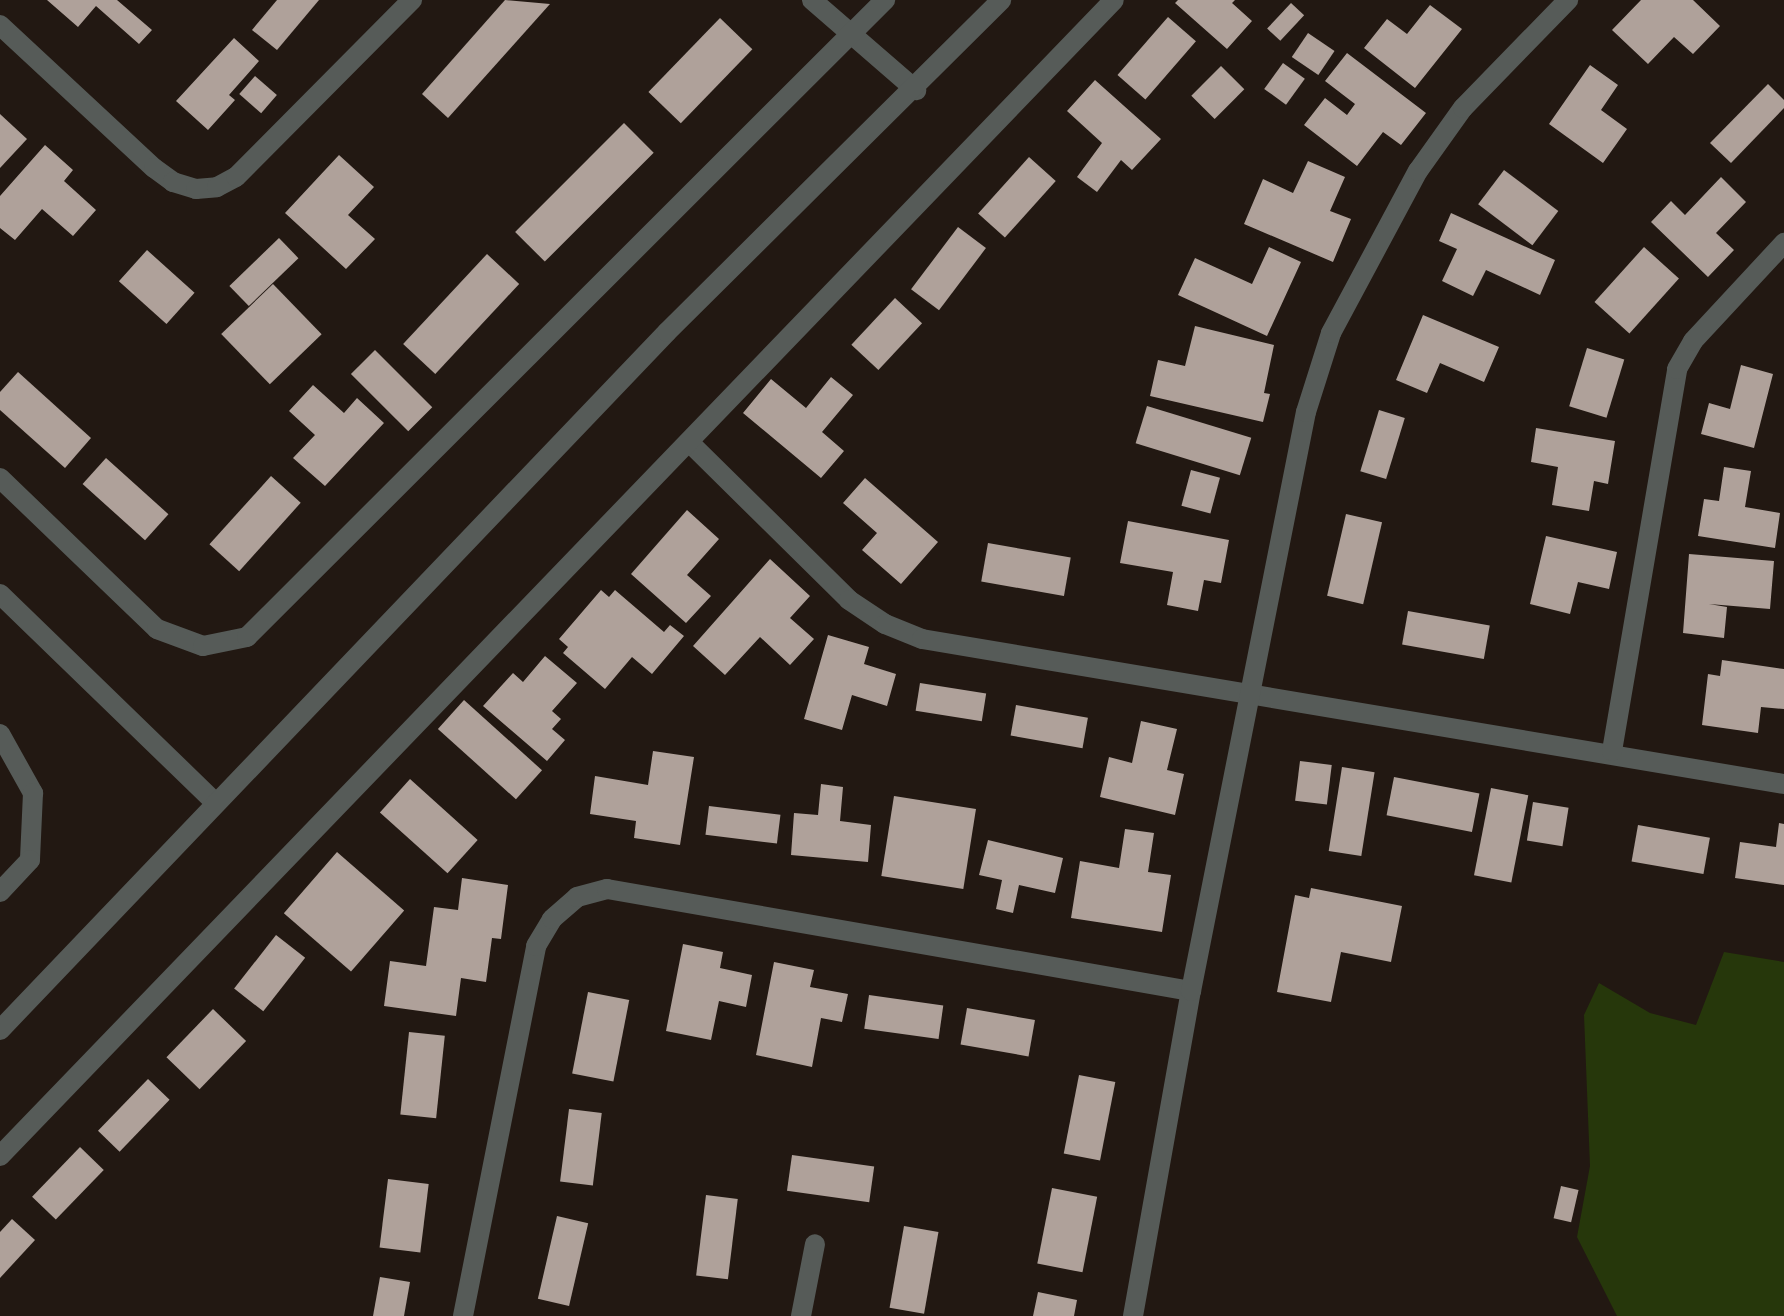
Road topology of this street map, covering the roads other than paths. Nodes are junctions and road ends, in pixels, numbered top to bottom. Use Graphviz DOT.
graph roads {
  1 [pos="412,0"];
  2 [pos="812,0"];
  3 [pos="885,0"];
  4 [pos="1001,0"];
  5 [pos="1114,0"];
  6 [pos="1568,0"];
  7 [pos="0,25"];
  8 [pos="849,37"];
  9 [pos="916,90"];
  10 [pos="1784,243"];
  11 [pos="691,444"];
  12 [pos="0,478"];
  13 [pos="0,594"];
  14 [pos="1250,695"];
  15 [pos="0,734"];
  16 [pos="1612,751"];
  17 [pos="1784,784"];
  18 [pos="215,802"];
  19 [pos="0,892"];
  20 [pos="1191,991"];
  21 [pos="0,1030"];
  22 [pos="0,1156"];
  23 [pos="815,1244"];
  24 [pos="463,1316"];
  25 [pos="801,1316"];
  26 [pos="1133,1316"];
  1 -- 7 [label="street"];
  2 -- 8 [label="street"];
  3 -- 8 [label="street"];
  4 -- 9 [label="street"];
  5 -- 11 [label="street"];
  6 -- 14 [label="street"];
  8 -- 9 [label="street"];
  8 -- 12 [label="street"];
  9 -- 18 [label="street"];
  10 -- 16 [label="street"];
  11 -- 14 [label="street"];
  11 -- 22 [label="street"];
  13 -- 18 [label="street"];
  14 -- 16 [label="street"];
  14 -- 20 [label="street"];
  15 -- 19 [label="street"];
  16 -- 17 [label="street"];
  18 -- 21 [label="street"];
  20 -- 24 [label="street"];
  20 -- 26 [label="street"];
  23 -- 25 [label="street"];
}
